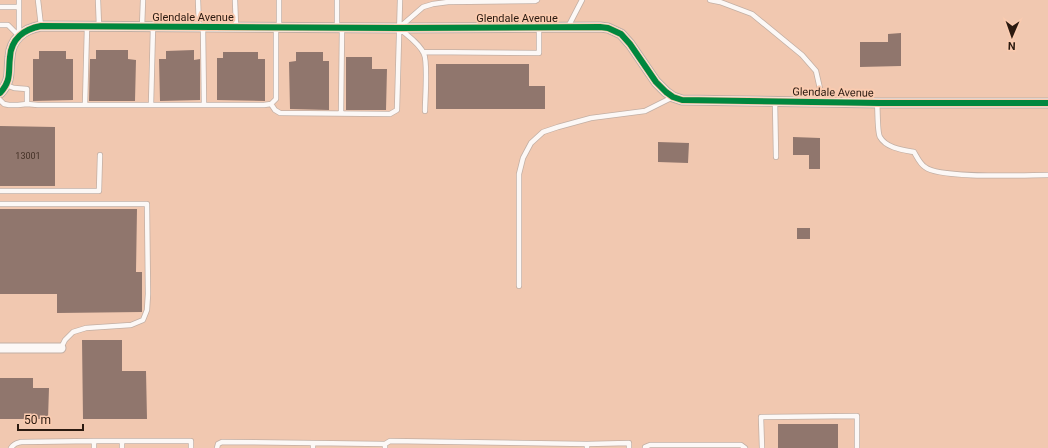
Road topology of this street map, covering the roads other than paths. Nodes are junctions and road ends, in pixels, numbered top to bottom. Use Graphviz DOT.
graph roads {
  1 [pos="19,0"];
  2 [pos="38,0"];
  3 [pos="98,0"];
  4 [pos="143,0"];
  5 [pos="198,0"];
  6 [pos="235,0"];
  7 [pos="279,0"];
  8 [pos="337,0"];
  9 [pos="400,0"];
  10 [pos="537,0"];
  11 [pos="582,0"];
  12 [pos="710,0"];
  13 [pos="429,2"];
  14 [pos="0,7"];
  15 [pos="19,7"];
  16 [pos="0,25"];
  17 [pos="41,26"];
  18 [pos="87,27"];
  19 [pos="99,27"];
  20 [pos="142,27"];
  21 [pos="152,27"];
  22 [pos="201,27"];
  23 [pos="236,27"];
  24 [pos="277,27"];
  25 [pos="567,27"];
  26 [pos="339,28"];
  27 [pos="399,28"];
  28 [pos="539,28"];
  29 [pos="19,36"];
  30 [pos="423,52"];
  31 [pos="3,89"];
  32 [pos="673,97"];
  33 [pos="0,100"];
  34 [pos="775,101"];
  35 [pos="823,102"];
  36 [pos="877,103"];
  37 [pos="27,104"];
  38 [pos="271,104"];
  39 [pos="1048,104"];
  40 [pos="85,105"];
  41 [pos="151,105"];
  42 [pos="204,105"];
  43 [pos="425,111"];
  44 [pos="341,113"];
  45 [pos="100,155"];
  46 [pos="776,157"];
  47 [pos="1048,175"];
  48 [pos="0,191"];
  49 [pos="0,204"];
  50 [pos="519,286"];
  51 [pos="0,348"];
  52 [pos="61,348"];
  53 [pos="94,441"];
  54 [pos="122,441"];
  55 [pos="401,442"];
  56 [pos="464,442"];
  57 [pos="474,442"];
  58 [pos="288,446"];
  59 [pos="313,446"];
  60 [pos="385,446"];
  61 [pos="587,446"];
  62 [pos="693,446"];
  63 [pos="11,448"];
  64 [pos="94,448"];
  65 [pos="122,448"];
  66 [pos="191,448"];
  67 [pos="217,448"];
  68 [pos="401,448"];
  69 [pos="464,448"];
  70 [pos="474,448"];
  71 [pos="629,448"];
  72 [pos="645,448"];
  73 [pos="746,448"];
  74 [pos="762,448"];
  75 [pos="857,448"];
  1 -- 15 [label="lane"];
  2 -- 17 [label="lane"];
  3 -- 19 [label="lane"];
  4 -- 20 [label="lane"];
  5 -- 22 [label="lane"];
  6 -- 23 [label="lane"];
  7 -- 24 [label="lane"];
  8 -- 26 [label="lane"];
  9 -- 27 [label="lane"];
  10 -- 13 [label="lane"];
  11 -- 25 [label="lane"];
  12 -- 35 [label="lane"];
  13 -- 27 [label="lane"];
  14 -- 15 [label="lane"];
  15 -- 29 [label="lane"];
  16 -- 29 [label="lane"];
  17 -- 18 [label="street, Glendale Avenue"];
  17 -- 29 [label="street, Glendale Avenue"];
  18 -- 19 [label="street, Glendale Avenue"];
  18 -- 40 [label="lane"];
  19 -- 20 [label="street, Glendale Avenue"];
  20 -- 21 [label="street, Glendale Avenue"];
  21 -- 22 [label="street, Glendale Avenue"];
  21 -- 41 [label="lane"];
  22 -- 23 [label="street, Glendale Avenue"];
  22 -- 42 [label="lane"];
  23 -- 24 [label="street, Glendale Avenue"];
  24 -- 26 [label="street, Glendale Avenue"];
  24 -- 38 [label="lane"];
  25 -- 28 [label="street, Glendale Avenue"];
  25 -- 32 [label="street, Glendale Avenue"];
  26 -- 27 [label="street, Glendale Avenue"];
  26 -- 44 [label="lane"];
  27 -- 28 [label="street, Glendale Avenue"];
  27 -- 30 [label="lane"];
  27 -- 44 [label="lane"];
  28 -- 30 [label="lane"];
  29 -- 31 [label="street"];
  30 -- 43 [label="lane"];
  31 -- 37 [label="lane"];
  32 -- 34 [label="street, Glendale Avenue"];
  32 -- 50 [label="lane"];
  33 -- 37 [label="lane"];
  34 -- 35 [label="street, Glendale Avenue"];
  34 -- 46 [label="lane"];
  35 -- 36 [label="street, Glendale Avenue"];
  36 -- 39 [label="street, Glendale Avenue"];
  36 -- 47 [label="lane"];
  37 -- 40 [label="lane"];
  38 -- 42 [label="lane"];
  38 -- 44 [label="lane"];
  40 -- 41 [label="lane"];
  41 -- 42 [label="lane"];
  45 -- 48 [label="lane"];
  49 -- 52 [label="lane"];
  51 -- 52 [label="street"];
  53 -- 54 [label="lane"];
  53 -- 63 [label="lane"];
  53 -- 64 [label="lane"];
  54 -- 65 [label="lane"];
  54 -- 66 [label="lane"];
  55 -- 56 [label="lane"];
  55 -- 60 [label="lane"];
  55 -- 68 [label="lane"];
  56 -- 57 [label="lane"];
  56 -- 69 [label="lane"];
  57 -- 61 [label="lane"];
  57 -- 70 [label="lane"];
  58 -- 59 [label="lane"];
  58 -- 67 [label="lane"];
  59 -- 60 [label="lane"];
  61 -- 71 [label="lane"];
  62 -- 72 [label="lane"];
  62 -- 73 [label="lane"];
  74 -- 75 [label="lane"];
}
